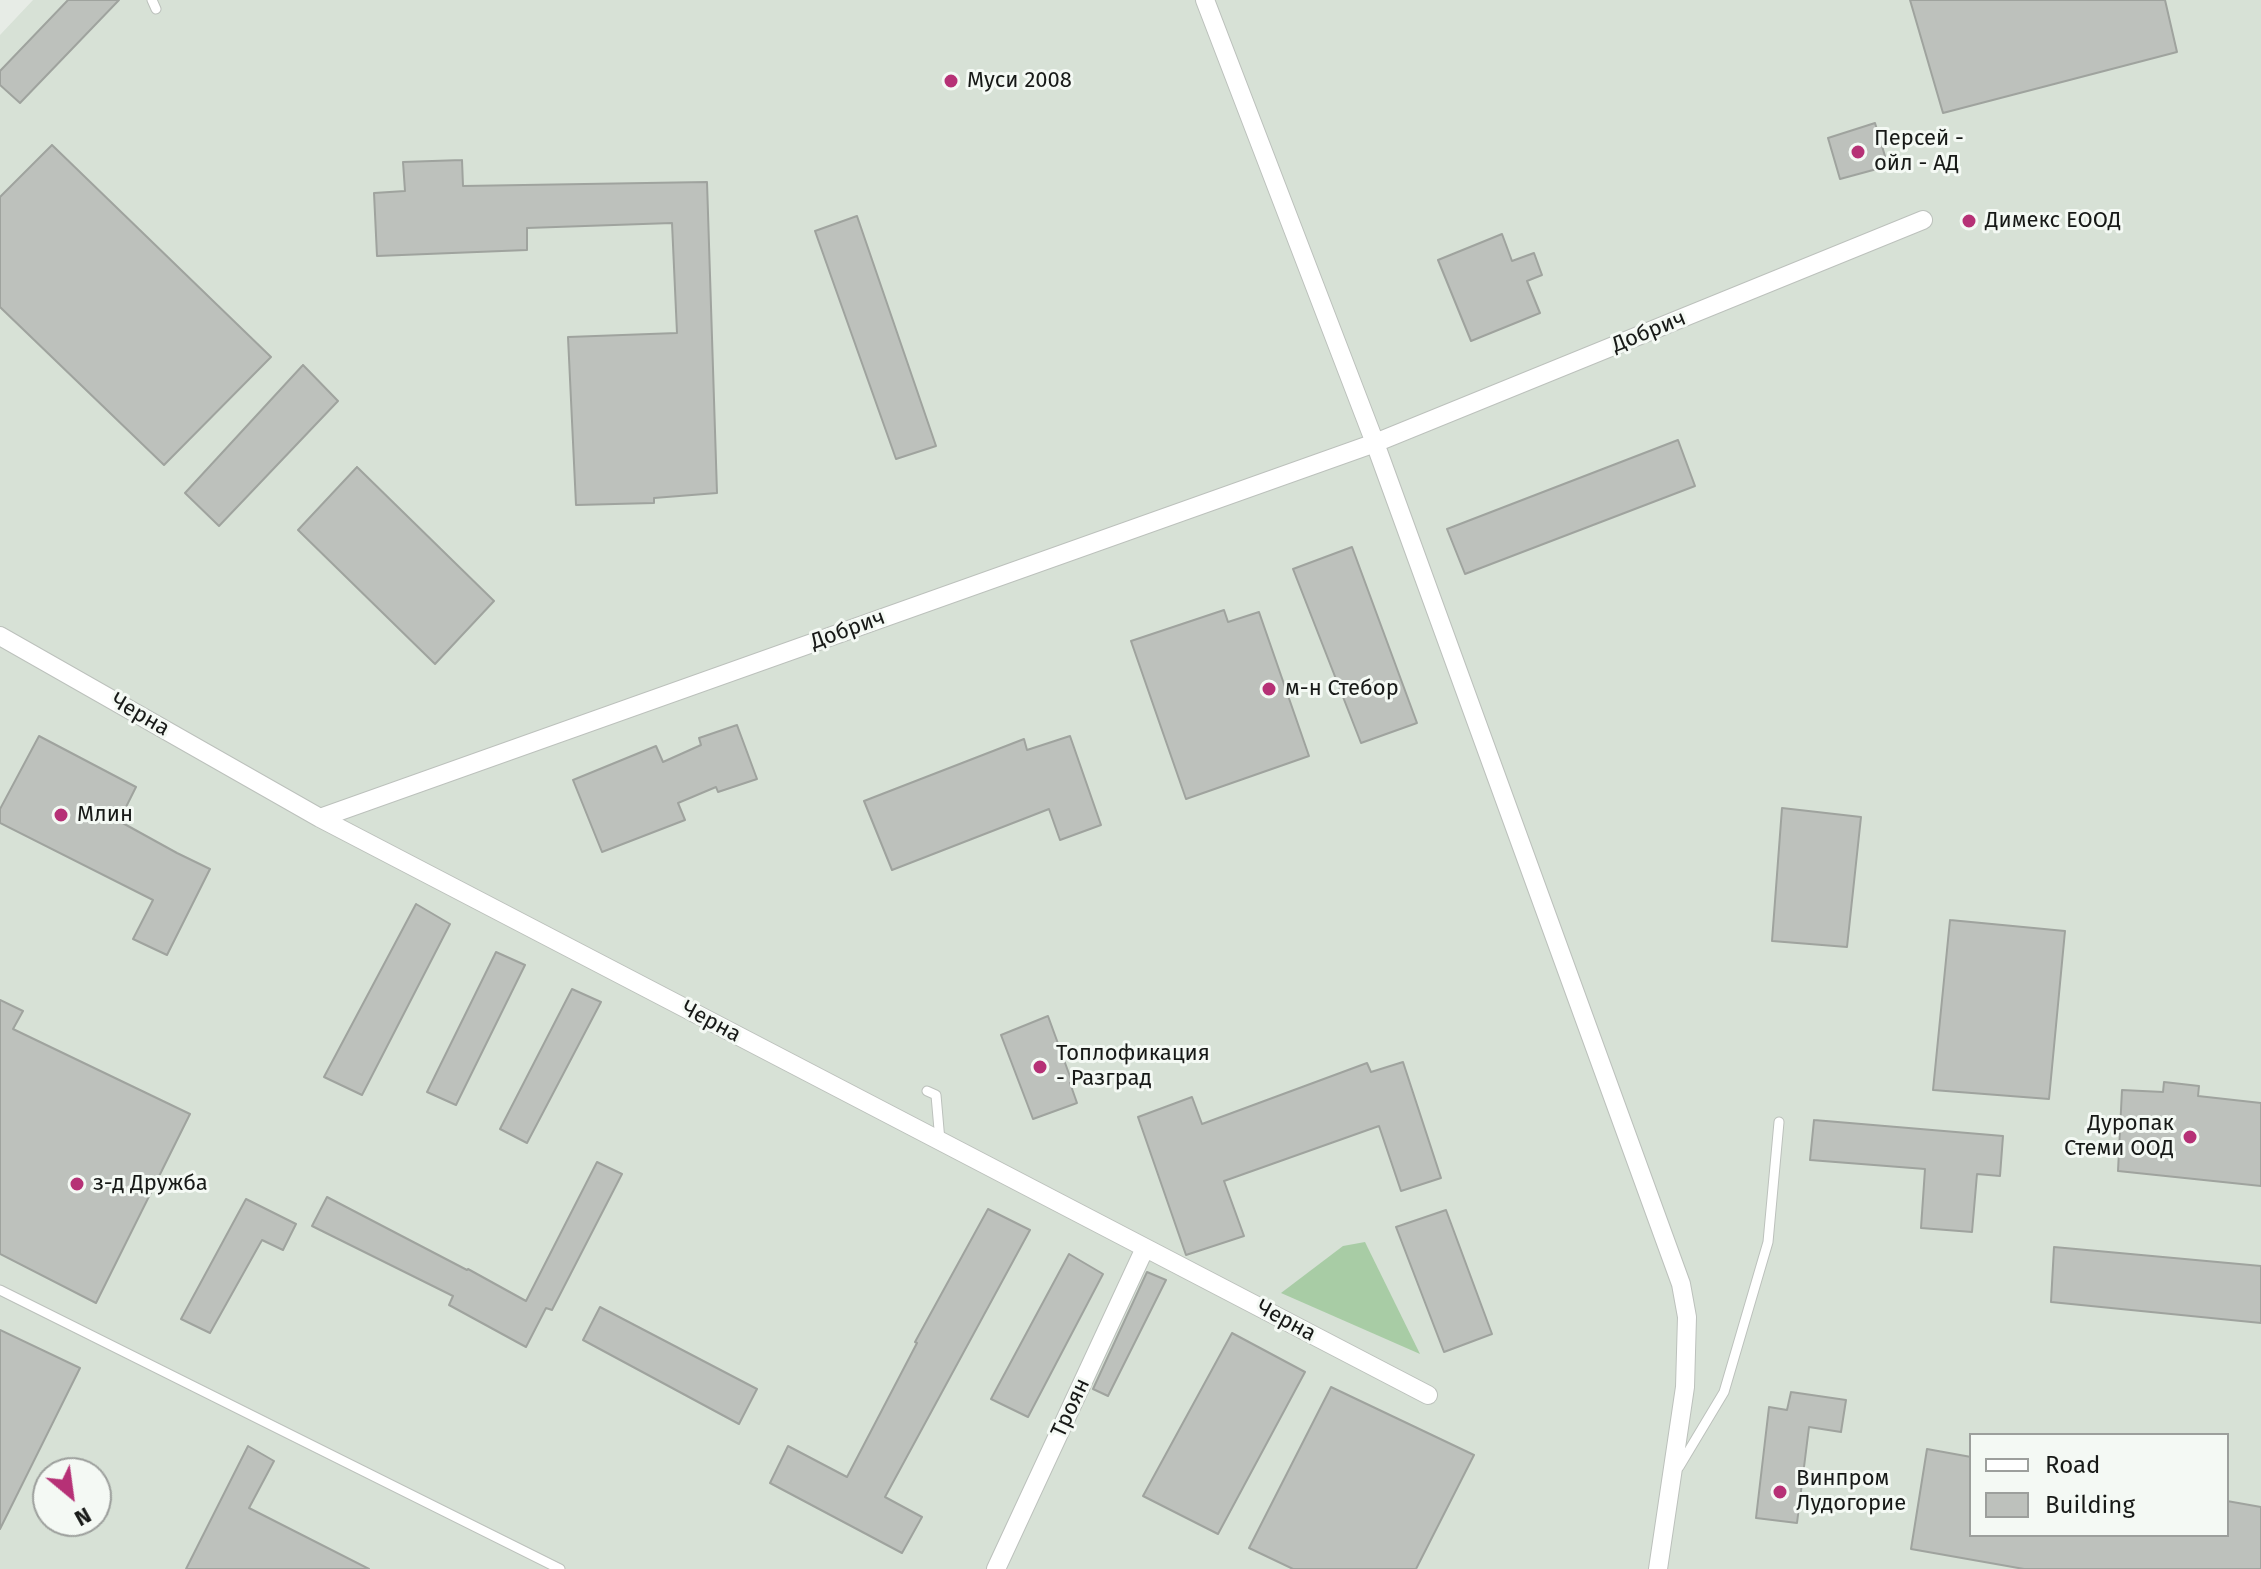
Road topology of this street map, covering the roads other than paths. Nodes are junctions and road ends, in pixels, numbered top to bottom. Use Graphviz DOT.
graph roads {
  1 [pos="1205,0"];
  2 [pos="1923,220"];
  3 [pos="1375,443"];
  4 [pos="0,636"];
  5 [pos="320,818"];
  6 [pos="927,1091"];
  7 [pos="1779,1122"];
  8 [pos="940,1141"];
  9 [pos="1145,1248"];
  10 [pos="0,1290"];
  11 [pos="1428,1395"];
  12 [pos="1673,1477"];
  13 [pos="560,1569"];
  14 [pos="996,1569"];
  15 [pos="1658,1569"];
  1 -- 3 [label="street"];
  2 -- 3 [label="street, Добрич"];
  3 -- 5 [label="street, Добрич"];
  3 -- 12 [label="street"];
  4 -- 5 [label="street, Черна"];
  5 -- 8 [label="street, Черна"];
  6 -- 8 [label="lane"];
  7 -- 12 [label="lane"];
  8 -- 9 [label="street, Черна"];
  9 -- 11 [label="street, Черна"];
  9 -- 14 [label="street, Троян"];
  10 -- 13 [label="lane"];
  12 -- 15 [label="street"];
}
